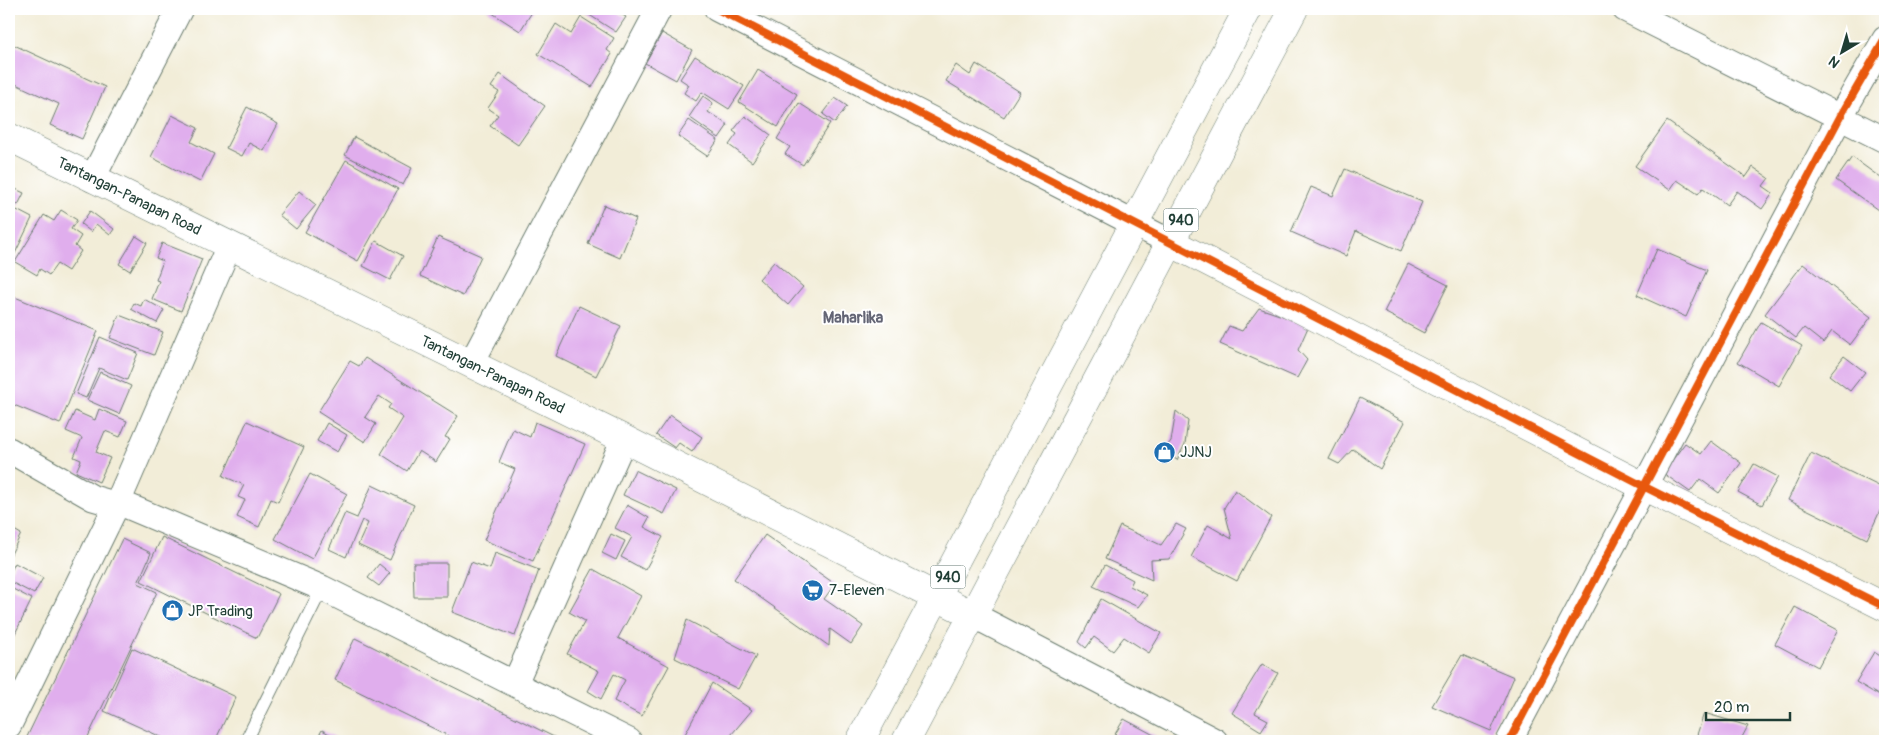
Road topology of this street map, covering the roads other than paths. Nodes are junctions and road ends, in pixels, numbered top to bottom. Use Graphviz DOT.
graph roads {
  1 [pos="180,9"];
  2 [pos="659,9"];
  3 [pos="717,9"];
  4 [pos="1248,9"];
  5 [pos="1294,9"];
  6 [pos="1625,9"];
  7 [pos="1885,39"];
  8 [pos="1840,117"];
  9 [pos="9,137"];
  10 [pos="1885,140"];
  11 [pos="92,179"];
  12 [pos="1133,223"];
  13 [pos="1170,242"];
  14 [pos="229,246"];
  15 [pos="471,364"];
  16 [pos="624,439"];
  17 [pos="9,450"];
  18 [pos="1645,487"];
  19 [pos="118,502"];
  20 [pos="322,588"];
  21 [pos="937,597"];
  22 [pos="1885,607"];
  23 [pos="973,615"];
  24 [pos="515,683"];
  25 [pos="9,725"];
  26 [pos="246,741"];
  27 [pos="629,741"];
  28 [pos="860,741"];
  29 [pos="906,741"];
  30 [pos="1215,741"];
  31 [pos="1509,741"];
  1 -- 11 [label="street"];
  2 -- 15 [label="street"];
  3 -- 12 [label="street"];
  4 -- 12 [label="main road, 940"];
  5 -- 13 [label="main road, 940"];
  6 -- 8 [label="street"];
  7 -- 8 [label="street"];
  8 -- 10 [label="street"];
  8 -- 18 [label="street"];
  9 -- 11 [label="main road, Tantangan-Panapan Road"];
  11 -- 14 [label="main road, Tantangan-Panapan Road"];
  12 -- 13 [label="street"];
  12 -- 21 [label="main road, 940"];
  13 -- 18 [label="main road"];
  13 -- 23 [label="main road, 940"];
  14 -- 15 [label="main road, Tantangan-Panapan Road"];
  14 -- 19 [label="street"];
  15 -- 16 [label="main road, Tantangan-Panapan Road"];
  16 -- 21 [label="main road, Tantangan-Panapan Road"];
  16 -- 24 [label="street"];
  17 -- 19 [label="street"];
  18 -- 22 [label="main road"];
  18 -- 31 [label="street"];
  19 -- 20 [label="street"];
  19 -- 25 [label="street"];
  20 -- 24 [label="street"];
  20 -- 26 [label="lane"];
  21 -- 23 [label="main road, Tantangan-Panapan Road"];
  21 -- 28 [label="main road, 940"];
  23 -- 29 [label="main road, 940"];
  23 -- 30 [label="street"];
  24 -- 27 [label="street"];
}
